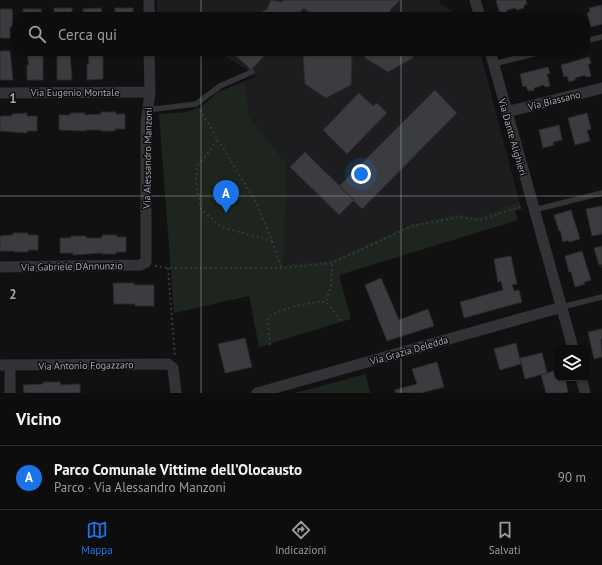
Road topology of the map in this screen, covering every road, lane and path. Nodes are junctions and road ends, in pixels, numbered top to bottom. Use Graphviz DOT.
graph roads {
  1 [pos="149,0"];
  2 [pos="475,0"];
  3 [pos="149,12"];
  4 [pos="479,12"];
  5 [pos="602,37"];
  6 [pos="590,41"];
  7 [pos="150,56"];
  8 [pos="491,56"];
  9 [pos="526,56"];
  10 [pos="493,64"];
  11 [pos="252,72"];
  12 [pos="602,88"];
  13 [pos="150,92"];
  14 [pos="0,93"];
  15 [pos="196,104"];
  16 [pos="147,110"];
  17 [pos="506,112"];
  18 [pos="217,140"];
  19 [pos="602,193"];
  20 [pos="533,207"];
  21 [pos="272,241"];
  22 [pos="332,262"];
  23 [pos="144,264"];
  24 [pos="0,267"];
  25 [pos="281,268"];
  26 [pos="602,297"];
  27 [pos="326,302"];
  28 [pos="562,307"];
  29 [pos="342,322"];
  30 [pos="270,344"];
  31 [pos="572,345"];
  32 [pos="5,365"];
  33 [pos="171,366"];
  34 [pos="582,381"];
  35 [pos="10,393"];
  36 [pos="176,393"];
  37 [pos="257,393"];
  38 [pos="585,393"];
  1 -- 3 [label="street"];
  2 -- 4 [label="street"];
  5 -- 6 [label="lane"];
  7 -- 13 [label="street, Via Alessandro Manzoni"];
  8 -- 10 [label="street, Via Dante Alighieri"];
  9 -- 10 [label="lane"];
  10 -- 17 [label="street, Via Dante Alighieri"];
  11 -- 15 [label="lane"];
  12 -- 17 [label="street, Via Biassano"];
  13 -- 14 [label="street, Via Eugenio Montale"];
  13 -- 16 [label="street, Via Alessandro Manzoni"];
  15 -- 16 [label="lane"];
  15 -- 18 [label="path"];
  16 -- 23 [label="street, Via Alessandro Manzoni"];
  17 -- 20 [label="street, Via Dante Alighieri"];
  18 -- 21 [label="path"];
  18 -- 21 [label="path"];
  19 -- 20 [label="lane"];
  20 -- 22 [label="path"];
  20 -- 28 [label="street, Via Dante Alighieri"];
  21 -- 25 [label="path"];
  22 -- 25 [label="path"];
  22 -- 27 [label="path"];
  23 -- 24 [label="street, Via Gabriele D'Annunzio"];
  25 -- 33 [label="path"];
  26 -- 28 [label="lane"];
  27 -- 29 [label="path"];
  27 -- 30 [label="path"];
  28 -- 31 [label="street, Via Dante Alighieri"];
  28 -- 37 [label="street, Via Grazia Deledda"];
  32 -- 33 [label="street, Via Antonio Fogazzaro"];
  32 -- 35 [label="street"];
  33 -- 36 [label="street"];
  34 -- 38 [label="street"];
}
